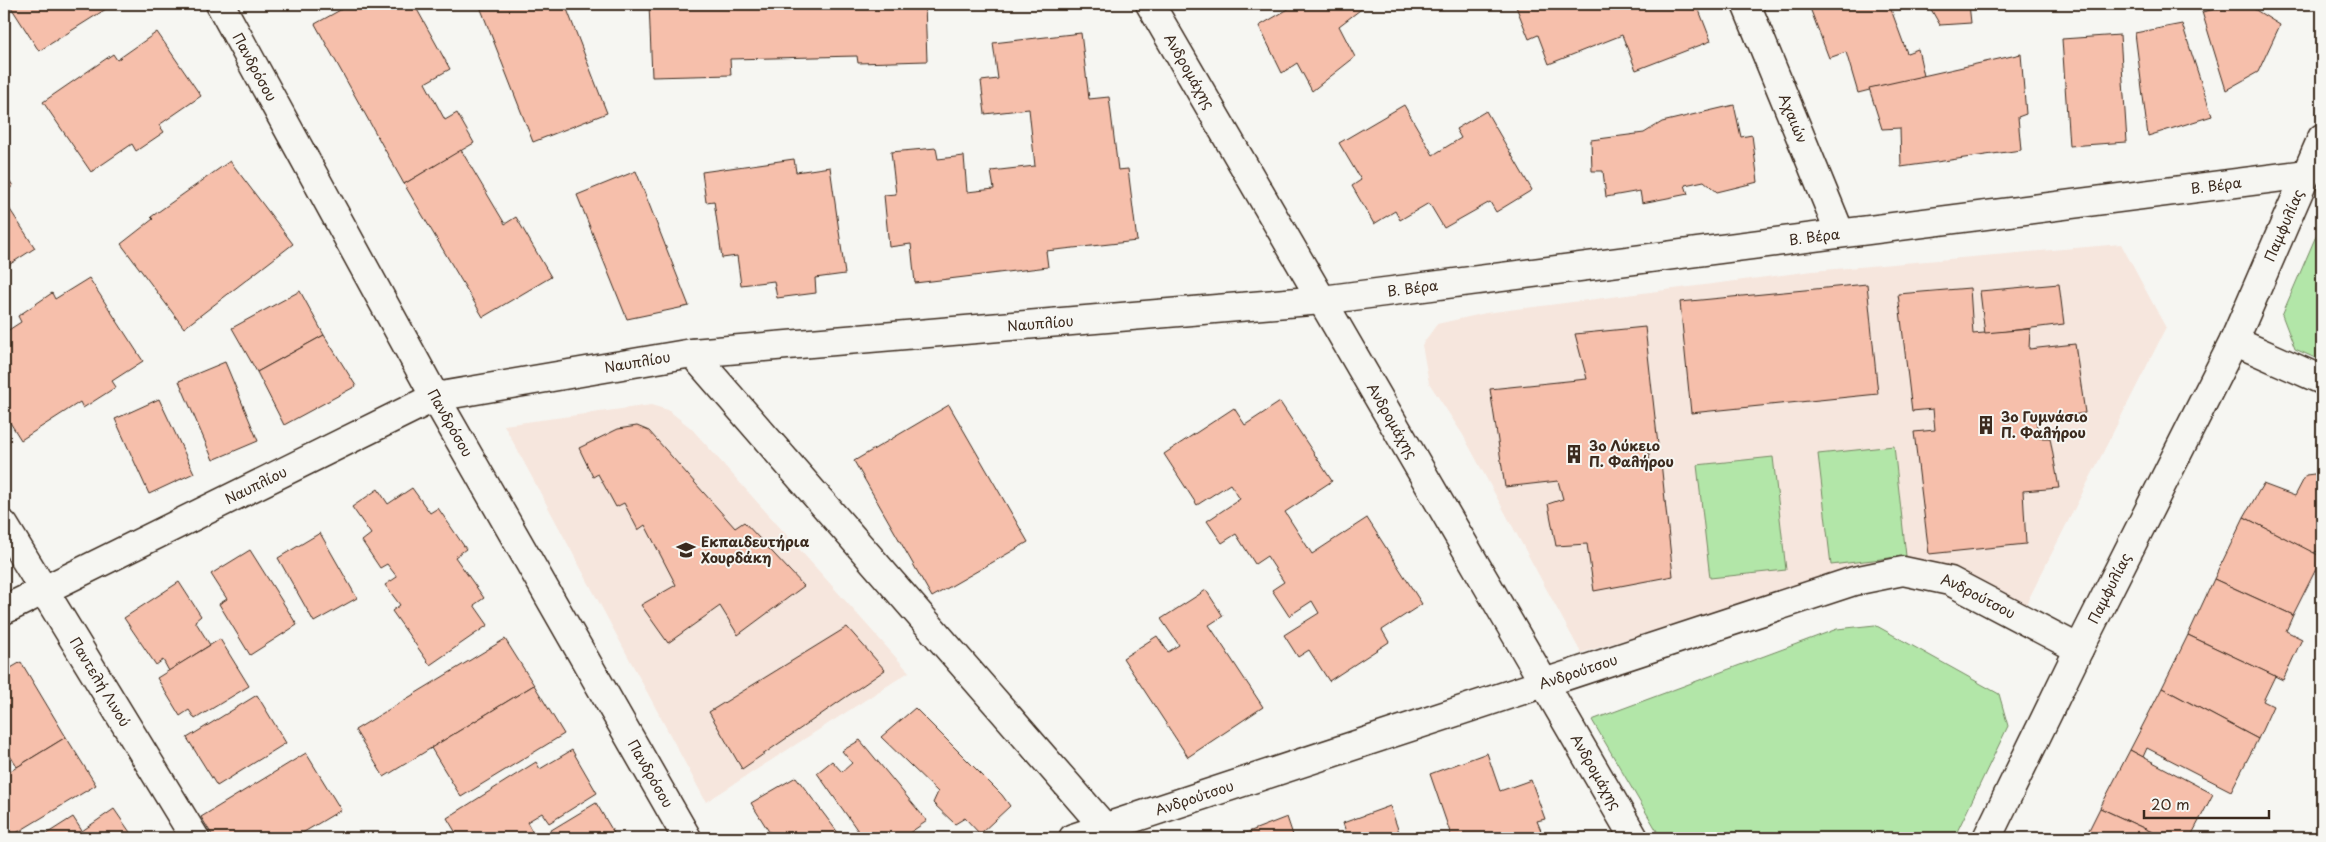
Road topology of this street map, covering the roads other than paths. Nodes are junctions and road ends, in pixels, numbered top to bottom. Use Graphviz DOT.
graph roads {
  1 [pos="220,4"];
  2 [pos="1150,4"];
  3 [pos="1746,4"];
  4 [pos="2322,138"];
  5 [pos="2307,174"];
  6 [pos="1840,233"];
  7 [pos="1322,300"];
  8 [pos="2234,342"];
  9 [pos="692,353"];
  10 [pos="2322,380"];
  11 [pos="435,397"];
  12 [pos="4,525"];
  13 [pos="43,589"];
  14 [pos="4,610"];
  15 [pos="2079,649"];
  16 [pos="1544,683"];
  17 [pos="1105,828"];
  18 [pos="195,838"];
  19 [pos="687,838"];
  20 [pos="1073,838"];
  21 [pos="1634,838"];
  22 [pos="1987,838"];
  1 -- 11 [label="street, Πανδρόσου"];
  2 -- 7 [label="street, Ανδρομάχης"];
  3 -- 6 [label="street, Αχαιών"];
  4 -- 5 [label="street, Παμφυλίας"];
  5 -- 6 [label="street, Β. Βέρα"];
  5 -- 8 [label="street, Παμφυλίας"];
  6 -- 7 [label="street, Β. Βέρα"];
  7 -- 9 [label="street, Ναυπλίου"];
  7 -- 16 [label="street, Ανδρομάχης"];
  8 -- 10 [label="street"];
  8 -- 15 [label="street, Παμφυλίας"];
  9 -- 11 [label="street, Ναυπλίου"];
  9 -- 17 [label="street"];
  11 -- 13 [label="street, Ναυπλίου"];
  11 -- 19 [label="street, Πανδρόσου"];
  12 -- 13 [label="street, Παντελή Λινού"];
  13 -- 14 [label="street, Ναυπλίου"];
  13 -- 18 [label="street, Παντελή Λινού"];
  15 -- 16 [label="street, Ανδρούτσου"];
  15 -- 22 [label="street, Παμφυλίας"];
  16 -- 17 [label="street, Ανδρούτσου"];
  16 -- 21 [label="street, Ανδρομάχης"];
  17 -- 20 [label="street, Ανδρούτσου"];
}
